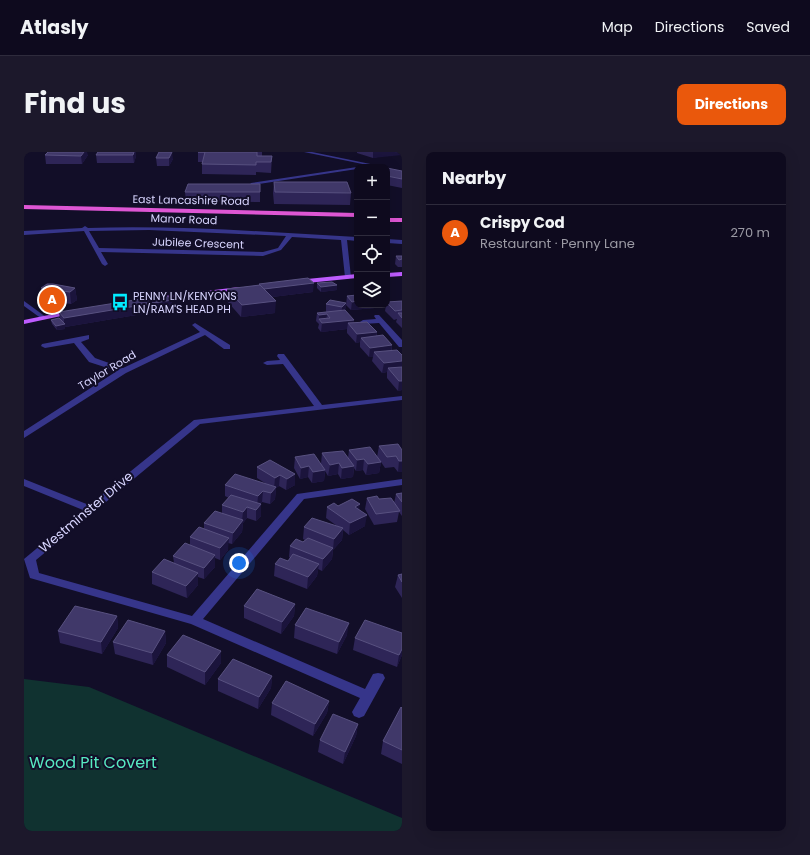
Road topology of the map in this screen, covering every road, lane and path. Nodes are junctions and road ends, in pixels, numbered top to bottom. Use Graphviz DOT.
graph roads {
  1 [pos="306,152"];
  2 [pos="368,164"];
  3 [pos="354,168"];
  4 [pos="249,188"];
  5 [pos="26,207"];
  6 [pos="24,212"];
  7 [pos="354,215"];
  8 [pos="390,216"];
  9 [pos="402,216"];
  10 [pos="354,218"];
  11 [pos="390,220"];
  12 [pos="402,220"];
  13 [pos="85,228"];
  14 [pos="24,233"];
  15 [pos="290,234"];
  16 [pos="344,238"];
  17 [pos="354,239"];
  18 [pos="390,241"];
  19 [pos="402,242"];
  20 [pos="97,250"];
  21 [pos="105,264"];
  22 [pos="402,274"];
  23 [pos="390,275"];
  24 [pos="348,276"];
  25 [pos="354,276"];
  26 [pos="291,283"];
  27 [pos="246,288"];
  28 [pos="148,301"];
  29 [pos="24,303"];
  30 [pos="78,312"];
  31 [pos="44,318"];
  32 [pos="24,322"];
  33 [pos="363,322"];
  34 [pos="195,326"];
  35 [pos="205,332"];
  36 [pos="86,337"];
  37 [pos="76,341"];
  38 [pos="402,345"];
  39 [pos="45,346"];
  40 [pos="227,348"];
  41 [pos="267,364"];
  42 [pos="123,371"];
  43 [pos="402,398"];
  44 [pos="319,407"];
  45 [pos="24,435"];
  46 [pos="24,482"];
  47 [pos="402,482"];
  48 [pos="90,509"];
  49 [pos="195,621"];
  50 [pos="378,678"];
  51 [pos="368,696"];
  52 [pos="358,712"];
  1 -- 2 [label="street"];
  3 -- 4 [label="street"];
  5 -- 7 [label="highway, East Lancashire Road"];
  6 -- 10 [label="highway, East Lancashire Road"];
  8 -- 9 [label="highway"];
  11 -- 12 [label="highway"];
  13 -- 14 [label="street, Manor Road"];
  13 -- 15 [label="street, Manor Road"];
  13 -- 20 [label="street"];
  15 -- 16 [label="street, Manor Road"];
  15 -- 20 [label="street, Jubilee Crescent"];
  16 -- 17 [label="street, Manor Road"];
  16 -- 24 [label="street"];
  18 -- 19 [label="street"];
  20 -- 21 [label="street"];
  22 -- 23 [label="main road"];
  24 -- 25 [label="main road"];
  24 -- 26 [label="main road"];
  27 -- 28 [label="main road"];
  29 -- 31 [label="street"];
  30 -- 31 [label="main road"];
  31 -- 32 [label="main road"];
  33 -- 38 [label="street"];
  34 -- 35 [label="street"];
  35 -- 40 [label="street"];
  35 -- 42 [label="street, Taylor Road"];
  36 -- 37 [label="street"];
  37 -- 39 [label="street"];
  37 -- 42 [label="street"];
  41 -- 44 [label="street"];
  42 -- 45 [label="street, Taylor Road"];
  43 -- 44 [label="street, Westminster Drive"];
  44 -- 48 [label="street, Westminster Drive"];
  46 -- 48 [label="street"];
  47 -- 49 [label="street"];
  48 -- 49 [label="street, Westminster Drive"];
  49 -- 51 [label="street, Westminster Drive"];
  50 -- 51 [label="street"];
  51 -- 52 [label="street"];
}
